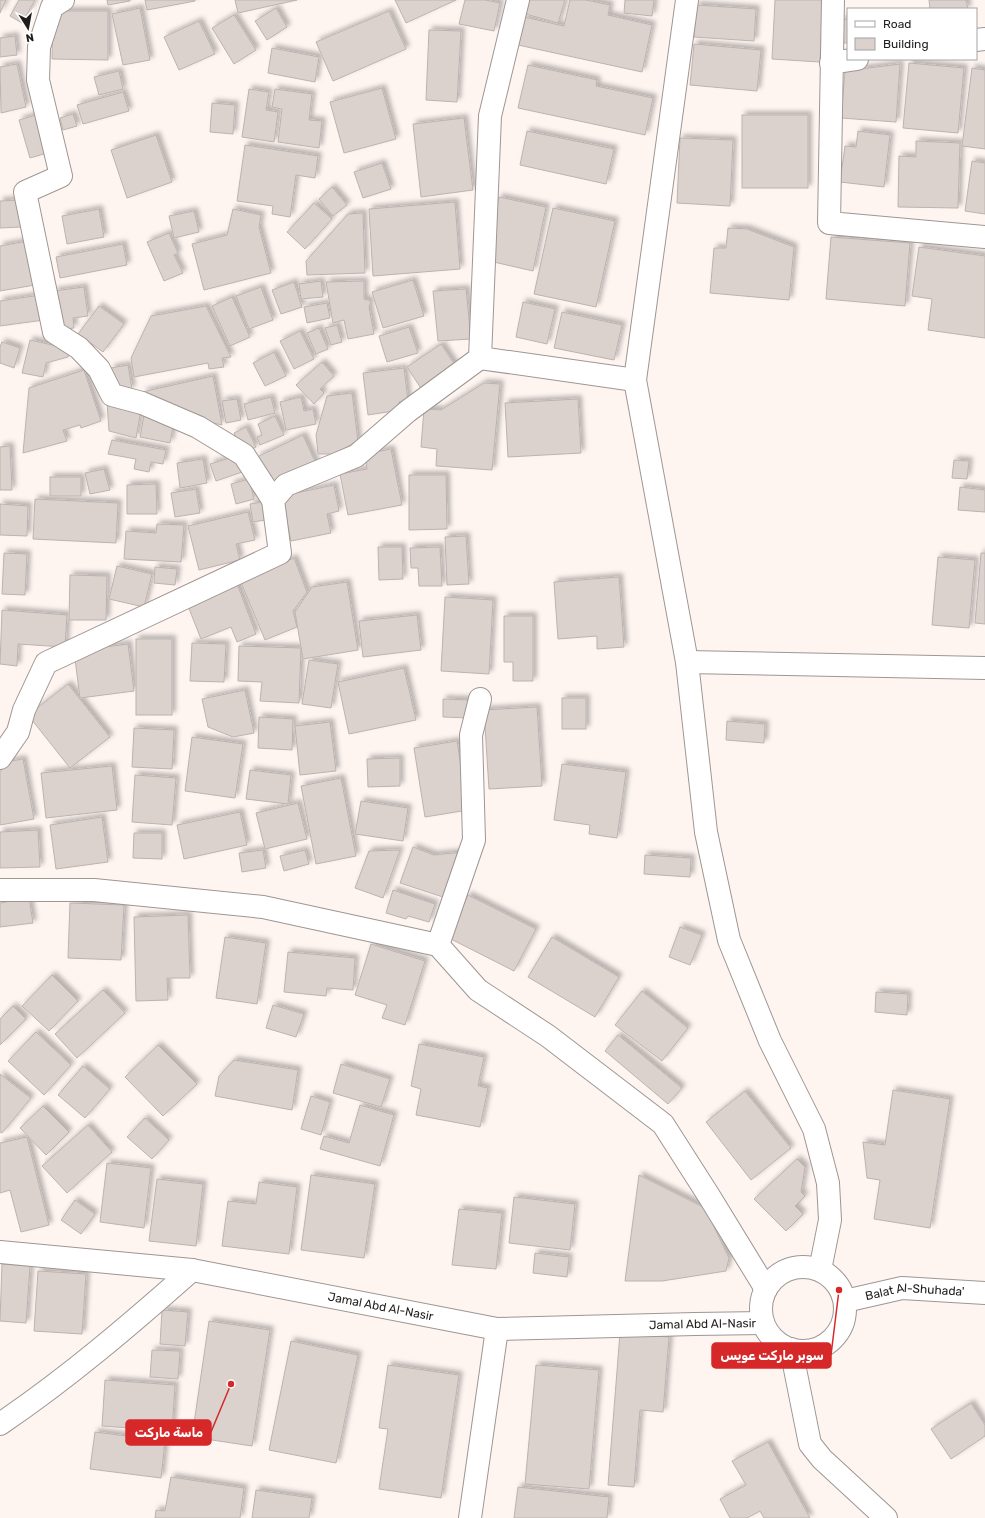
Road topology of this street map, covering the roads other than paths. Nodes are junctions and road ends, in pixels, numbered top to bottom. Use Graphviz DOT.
graph roads {
  1 [pos="63,0"];
  2 [pos="518,0"];
  3 [pos="687,0"];
  4 [pos="833,0"];
  5 [pos="850,60"];
  6 [pos="831,63"];
  7 [pos="985,237"];
  8 [pos="480,358"];
  9 [pos="635,380"];
  10 [pos="273,500"];
  11 [pos="687,662"];
  12 [pos="985,668"];
  13 [pos="480,699"];
  14 [pos="0,758"];
  15 [pos="0,890"];
  16 [pos="438,945"];
  17 [pos="0,1252"];
  18 [pos="192,1270"];
  19 [pos="820,1270"];
  20 [pos="766,1289"];
  21 [pos="985,1293"];
  22 [pos="845,1301"];
  23 [pos="763,1323"];
  24 [pos="497,1329"];
  25 [pos="791,1349"];
  26 [pos="0,1424"];
  27 [pos="470,1518"];
  28 [pos="886,1518"];
  1 -- 10 [label="street"];
  2 -- 8 [label="street"];
  3 -- 9 [label="street"];
  4 -- 6 [label="street"];
  5 -- 6 [label="street"];
  6 -- 7 [label="street"];
  8 -- 9 [label="street"];
  8 -- 10 [label="street"];
  9 -- 11 [label="street"];
  10 -- 14 [label="street"];
  11 -- 12 [label="street"];
  11 -- 19 [label="street"];
  13 -- 16 [label="street"];
  15 -- 16 [label="street"];
  16 -- 20 [label="street"];
  17 -- 18 [label="street, Jamal Abd Al-Nasir"];
  18 -- 24 [label="street, Jamal Abd Al-Nasir"];
  18 -- 26 [label="street"];
  19 -- 20 [label="street"];
  19 -- 22 [label="street"];
  20 -- 23 [label="street"];
  21 -- 22 [label="street, Balat Al-Shuhada'"];
  22 -- 25 [label="street"];
  23 -- 24 [label="street, Jamal Abd Al-Nasir"];
  23 -- 25 [label="street"];
  24 -- 27 [label="street"];
  25 -- 28 [label="street"];
}
